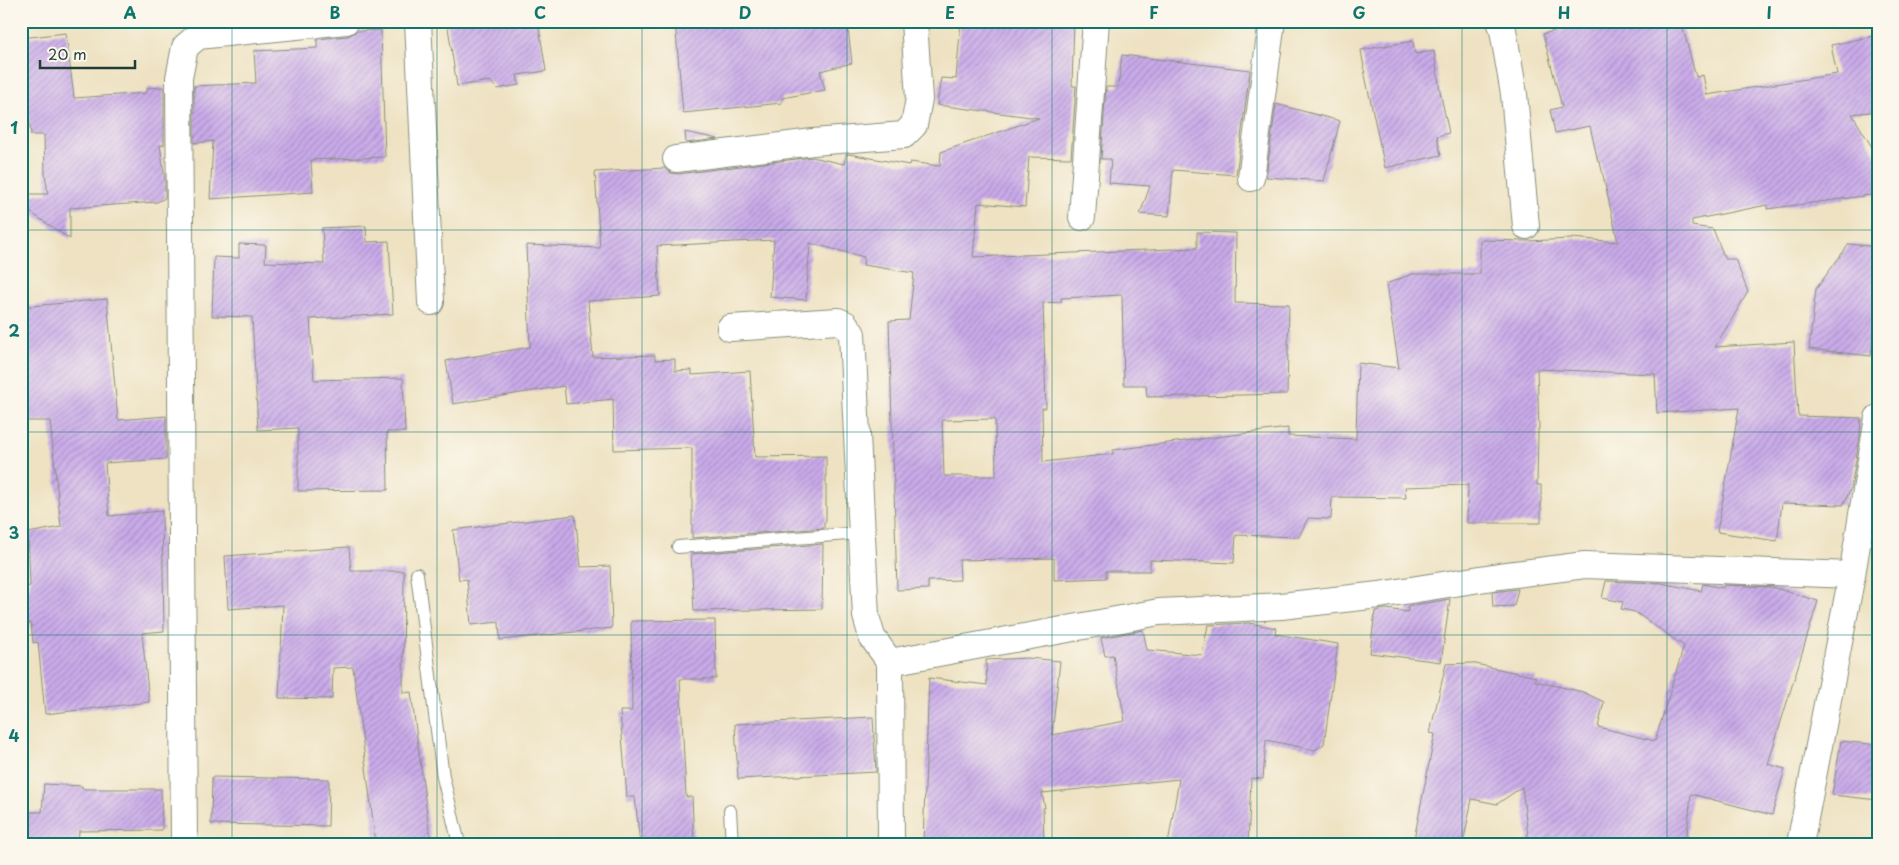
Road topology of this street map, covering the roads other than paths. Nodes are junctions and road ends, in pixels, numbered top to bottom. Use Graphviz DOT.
graph roads {
  1 [pos="346,21"];
  2 [pos="418,21"];
  3 [pos="914,21"];
  4 [pos="1096,21"];
  5 [pos="1272,21"];
  6 [pos="1500,21"];
  7 [pos="676,159"];
  8 [pos="1251,178"];
  9 [pos="1082,218"];
  10 [pos="1526,226"];
  11 [pos="431,302"];
  12 [pos="730,328"];
  13 [pos="1878,418"];
  14 [pos="861,533"];
  15 [pos="678,547"];
  16 [pos="416,574"];
  17 [pos="1852,575"];
  18 [pos="890,662"];
  19 [pos="730,811"];
  20 [pos="184,844"];
  21 [pos="459,844"];
  22 [pos="732,844"];
  23 [pos="891,844"];
  24 [pos="1800,844"];
  1 -- 20 [label="street"];
  2 -- 11 [label="street"];
  3 -- 7 [label="street"];
  4 -- 9 [label="street"];
  5 -- 8 [label="street"];
  6 -- 10 [label="street"];
  12 -- 14 [label="street"];
  13 -- 17 [label="street"];
  14 -- 15 [label="lane"];
  14 -- 18 [label="street"];
  16 -- 21 [label="lane"];
  17 -- 18 [label="street"];
  17 -- 24 [label="street"];
  18 -- 23 [label="street"];
  19 -- 22 [label="lane"];
}
